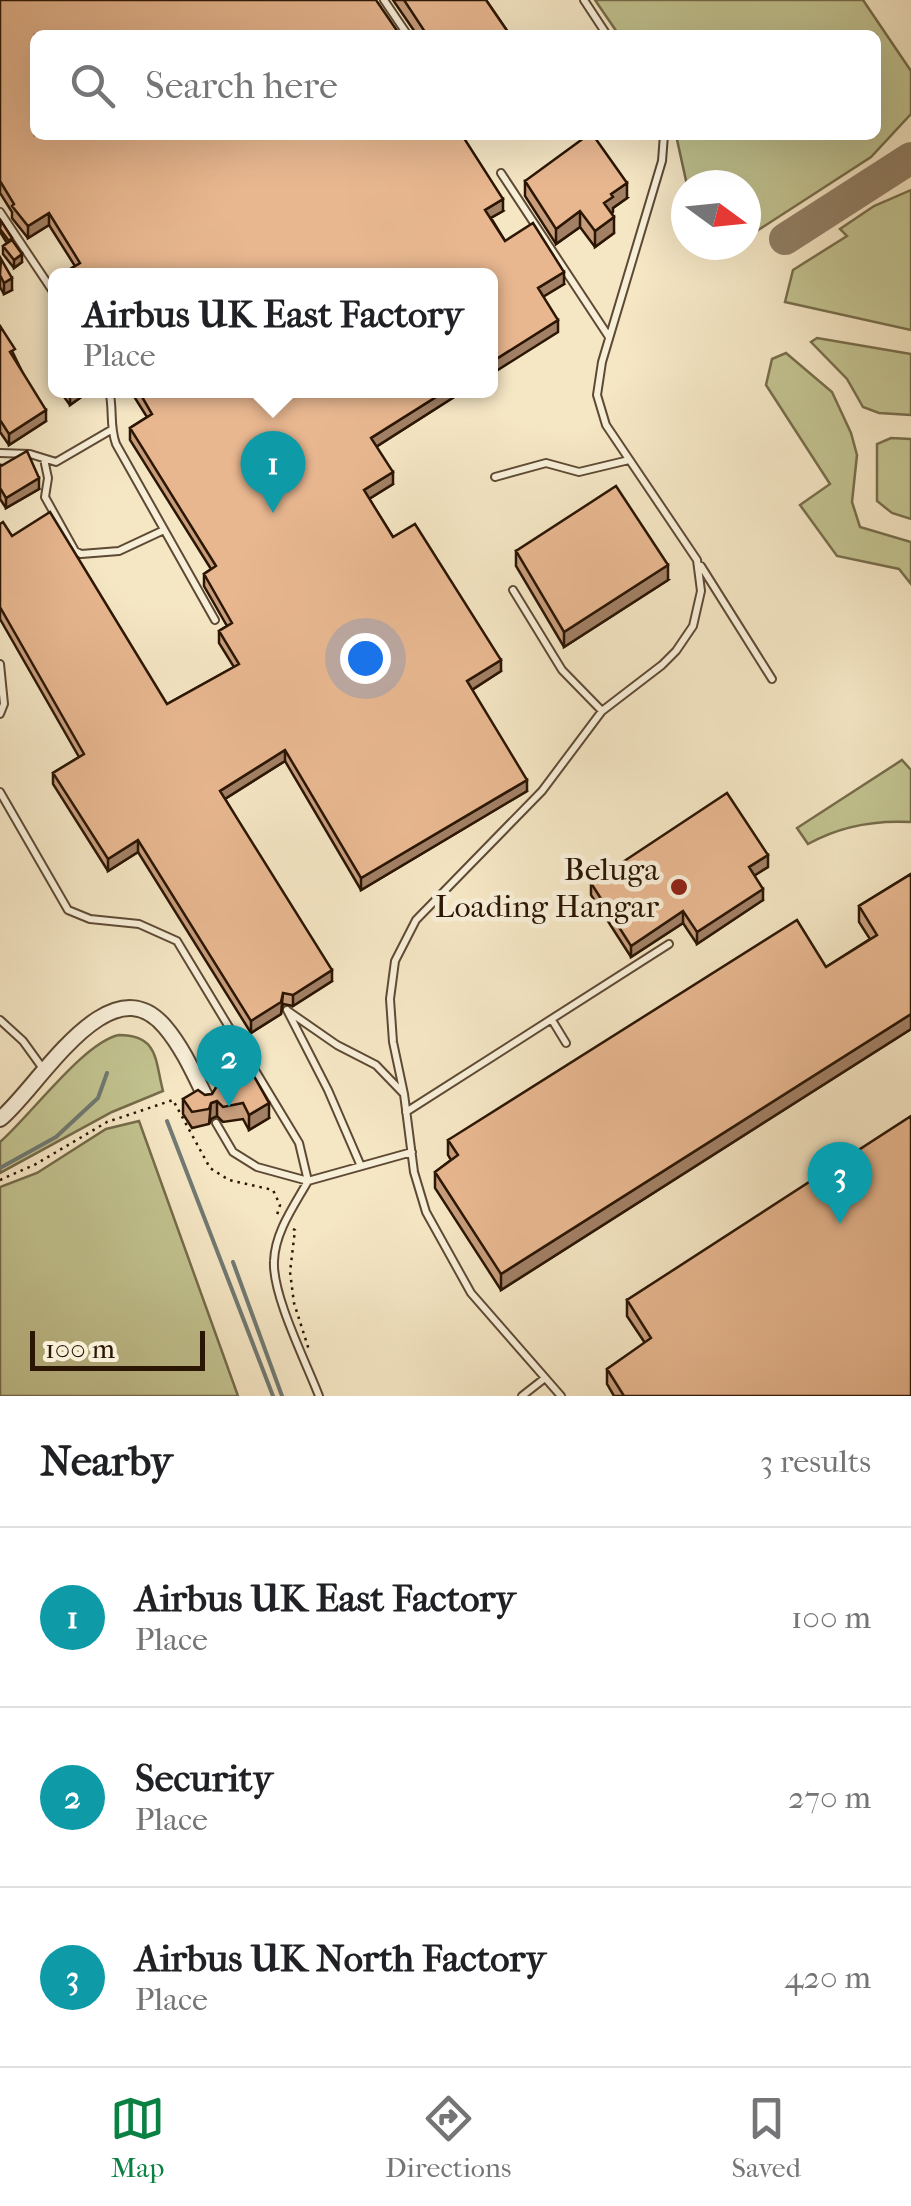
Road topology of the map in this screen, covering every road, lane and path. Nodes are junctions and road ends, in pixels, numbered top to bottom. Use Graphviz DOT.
graph roads {
  1 [pos="384,0"];
  2 [pos="584,0"];
  3 [pos="404,30"];
  4 [pos="605,30"];
  5 [pos="664,140"];
  6 [pos="501,173"];
  7 [pos="0,212"];
  8 [pos="48,284"];
  9 [pos="610,338"];
  10 [pos="111,398"];
  11 [pos="111,430"];
  12 [pos="0,453"];
  13 [pos="44,458"];
  14 [pos="629,460"];
  15 [pos="494,478"];
  16 [pos="164,530"];
  17 [pos="697,560"];
  18 [pos="513,590"];
  19 [pos="215,620"];
  20 [pos="0,664"];
  21 [pos="772,679"];
  22 [pos="602,711"];
  23 [pos="0,714"];
  24 [pos="0,792"];
  25 [pos="669,944"];
  26 [pos="0,1020"];
  27 [pos="552,1020"];
  28 [pos="566,1043"];
  29 [pos="44,1071"];
  30 [pos="404,1094"];
  31 [pos="207,1100"];
  32 [pos="406,1112"];
  33 [pos="0,1120"];
  34 [pos="216,1123"];
  35 [pos="412,1152"];
  36 [pos="360,1164"];
  37 [pos="0,1180"];
  38 [pos="308,1182"];
  39 [pos="285,1224"];
  40 [pos="302,1352"];
  41 [pos="545,1378"];
  42 [pos="560,1395"];
  43 [pos="319,1396"];
  44 [pos="522,1396"];
  1 -- 3 [label="lane"];
  2 -- 4 [label="lane"];
  5 -- 9 [label="lane"];
  6 -- 9 [label="lane"];
  7 -- 8 [label="lane"];
  9 -- 14 [label="lane"];
  10 -- 11 [label="lane"];
  11 -- 13 [label="lane"];
  11 -- 16 [label="lane"];
  12 -- 13 [label="lane"];
  13 -- 16 [label="lane"];
  14 -- 15 [label="lane"];
  14 -- 17 [label="lane"];
  16 -- 19 [label="lane"];
  17 -- 21 [label="lane"];
  17 -- 22 [label="lane"];
  18 -- 22 [label="lane"];
  20 -- 23 [label="lane"];
  22 -- 30 [label="lane"];
  24 -- 38 [label="lane"];
  25 -- 27 [label="lane"];
  26 -- 29 [label="lane"];
  27 -- 28 [label="lane"];
  27 -- 32 [label="lane"];
  29 -- 31 [label="street"];
  29 -- 33 [label="street"];
  30 -- 32 [label="lane"];
  30 -- 36 [label="lane"];
  32 -- 35 [label="lane"];
  34 -- 38 [label="lane"];
  35 -- 36 [label="lane"];
  35 -- 41 [label="lane"];
  36 -- 38 [label="lane"];
  37 -- 39 [label="path"];
  38 -- 39 [label="lane"];
  39 -- 40 [label="lane"];
  39 -- 40 [label="path"];
  40 -- 43 [label="lane"];
  41 -- 42 [label="lane"];
  41 -- 44 [label="lane"];
}
